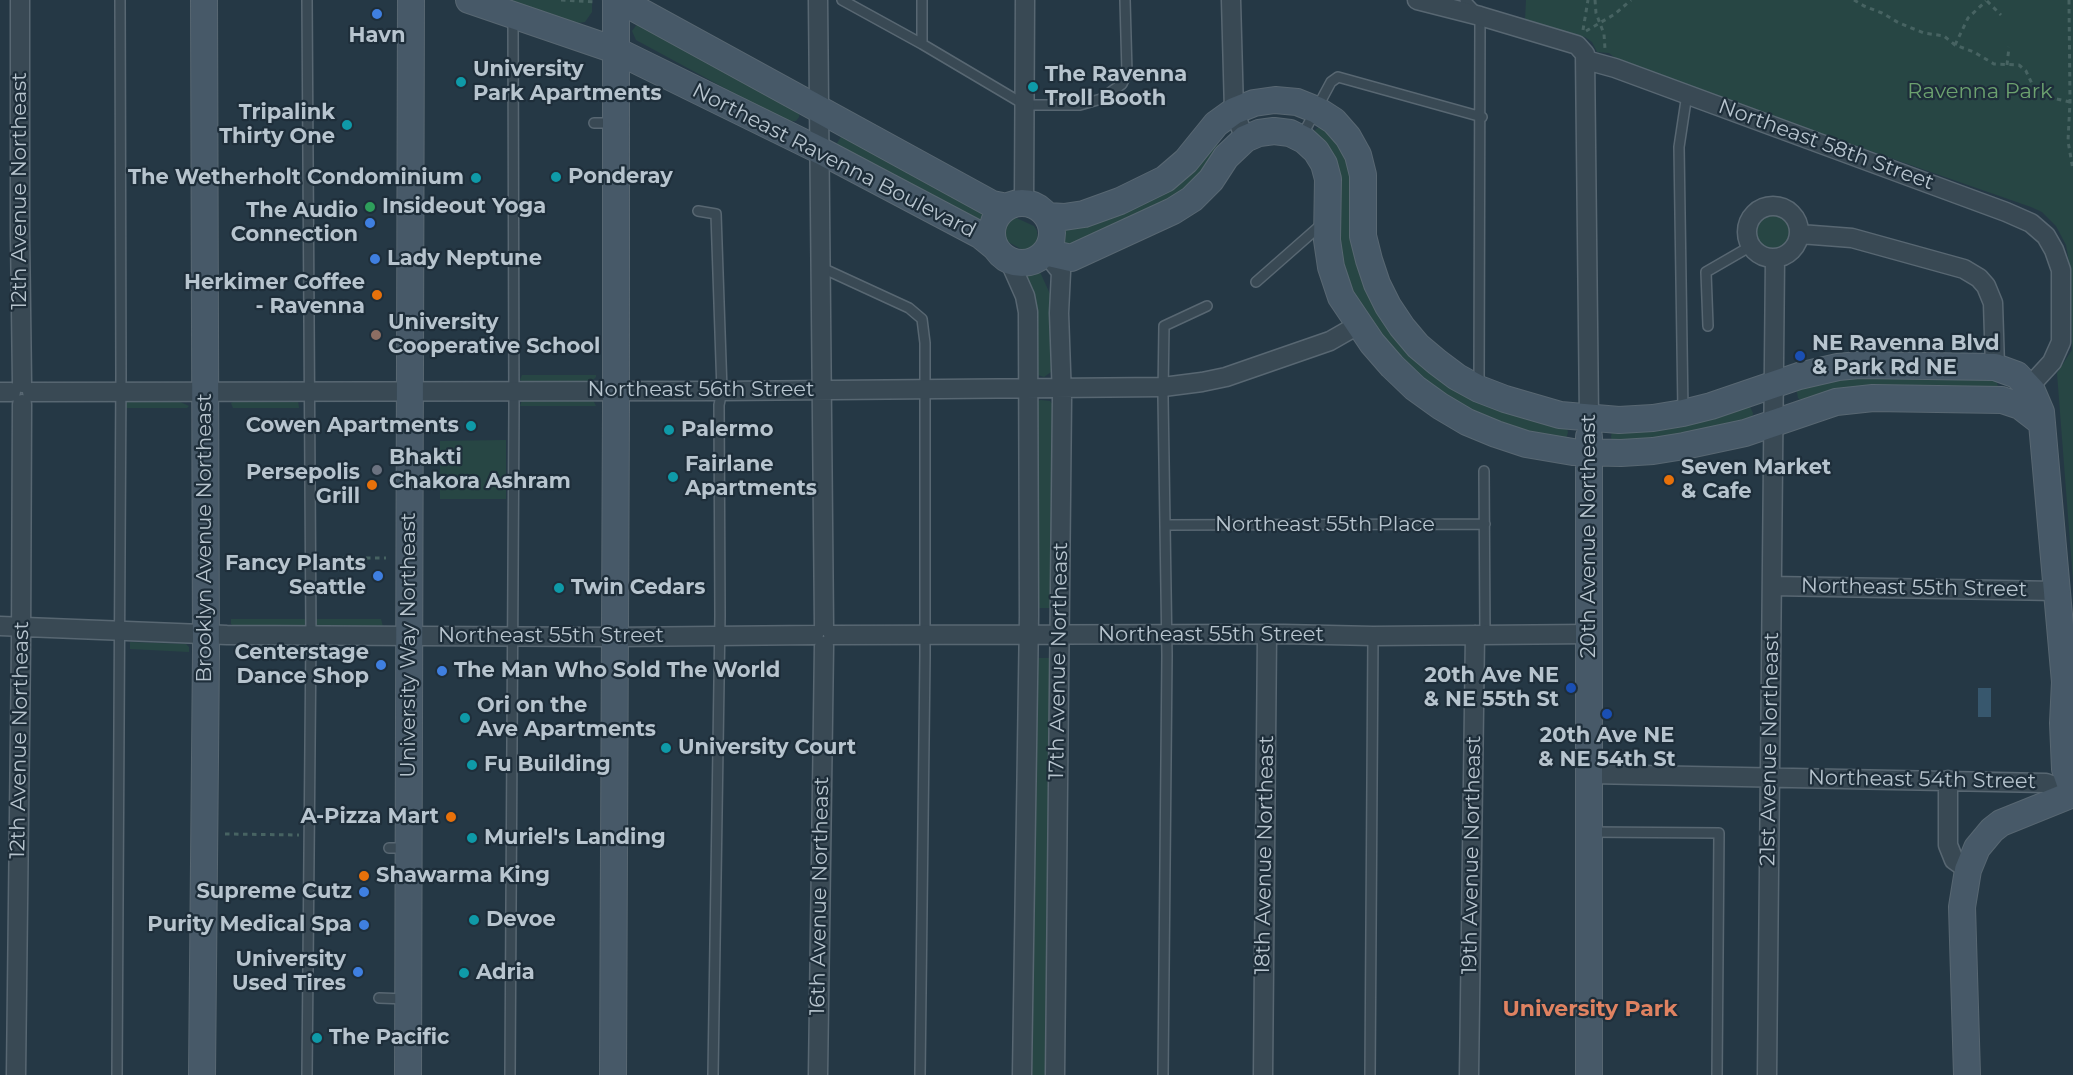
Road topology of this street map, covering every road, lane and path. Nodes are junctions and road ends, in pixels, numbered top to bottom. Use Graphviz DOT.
graph roads {
  1 [pos="20,0"];
  2 [pos="120,0"];
  3 [pos="204,0"];
  4 [pos="307,0"];
  5 [pos="411,0"];
  6 [pos="469,0"];
  7 [pos="561,0"];
  8 [pos="818,0"];
  9 [pos="842,0"];
  10 [pos="922,0"];
  11 [pos="1025,0"];
  12 [pos="1125,0"];
  13 [pos="1231,0"];
  14 [pos="1417,0"];
  15 [pos="1465,0"];
  16 [pos="1588,0"];
  17 [pos="1595,0"];
  18 [pos="1631,0"];
  19 [pos="1854,0"];
  20 [pos="2070,0"];
  21 [pos="609,1"];
  22 [pos="1986,1"];
  23 [pos="513,15"];
  24 [pos="2001,15"];
  25 [pos="1480,16"];
  26 [pos="1600,22"];
  27 [pos="922,44"];
  28 [pos="1955,45"];
  29 [pos="1583,47"];
  30 [pos="2010,47"];
  31 [pos="615,50"];
  32 [pos="1605,54"];
  33 [pos="2007,65"];
  34 [pos="1687,94"];
  35 [pos="2070,102"];
  36 [pos="1025,105"];
  37 [pos="819,110"];
  38 [pos="1317,110"];
  39 [pos="1234,111"];
  40 [pos="1482,117"];
  41 [pos="1245,139"];
  42 [pos="1301,139"];
  43 [pos="821,151"];
  44 [pos="2073,170"];
  45 [pos="1015,205"];
  46 [pos="698,211"];
  47 [pos="1047,216"];
  48 [pos="1327,219"];
  49 [pos="1800,234"];
  50 [pos="1751,246"];
  51 [pos="1046,252"];
  52 [pos="1003,254"];
  53 [pos="1775,259"];
  54 [pos="1066,265"];
  55 [pos="820,267"];
  56 [pos="1256,282"];
  57 [pos="1207,306"];
  58 [pos="1358,325"];
  59 [pos="1708,326"];
  60 [pos="1995,367"];
  61 [pos="1774,385"];
  62 [pos="1028,387"];
  63 [pos="1062,387"];
  64 [pos="1163,387"];
  65 [pos="2029,387"];
  66 [pos="926,388"];
  67 [pos="822,389"];
  68 [pos="1479,389"];
  69 [pos="514,390"];
  70 [pos="616,390"];
  71 [pos="310,391"];
  72 [pos="410,391"];
  73 [pos="722,391"];
  74 [pos="120,392"];
  75 [pos="205,392"];
  76 [pos="17,393"];
  77 [pos="1683,413"];
  78 [pos="1589,418"];
  79 [pos="1774,423"];
  80 [pos="2042,423"];
  81 [pos="1589,454"];
  82 [pos="1484,471"];
  83 [pos="1485,524"];
  84 [pos="1165,525"];
  85 [pos="339,558"];
  86 [pos="386,558"];
  87 [pos="1772,585"];
  88 [pos="2056,591"];
  89 [pos="0,626"];
  90 [pos="21,626"];
  91 [pos="120,631"];
  92 [pos="1267,634"];
  93 [pos="1589,634"];
  94 [pos="206,635"];
  95 [pos="720,635"];
  96 [pos="824,635"];
  97 [pos="925,635"];
  98 [pos="1029,635"];
  99 [pos="1060,635"];
  100 [pos="1167,635"];
  101 [pos="1480,635"];
  102 [pos="311,636"];
  103 [pos="409,636"];
  104 [pos="1373,636"];
  105 [pos="513,637"];
  106 [pos="614,637"];
  107 [pos="2065,682"];
  108 [pos="2073,707"];
  109 [pos="1590,774"];
  110 [pos="1770,777"];
  111 [pos="1948,780"];
  112 [pos="2073,793"];
  113 [pos="1590,832"];
  114 [pos="223,834"];
  115 [pos="309,835"];
  116 [pos="1968,870"];
  117 [pos="379,998"];
  118 [pos="408,999"];
  119 [pos="16,1075"];
  120 [pos="117,1075"];
  121 [pos="201,1075"];
  122 [pos="307,1075"];
  123 [pos="408,1075"];
  124 [pos="510,1075"];
  125 [pos="613,1075"];
  126 [pos="713,1075"];
  127 [pos="818,1075"];
  128 [pos="920,1075"];
  129 [pos="1022,1075"];
  130 [pos="1055,1075"];
  131 [pos="1163,1075"];
  132 [pos="1263,1075"];
  133 [pos="1370,1075"];
  134 [pos="1469,1075"];
  135 [pos="1589,1075"];
  136 [pos="1717,1075"];
  137 [pos="1767,1075"];
  138 [pos="1967,1075"];
  1 -- 76 [label="street, 12th Avenue Northeast"];
  2 -- 74 [label="lane"];
  3 -- 75 [label="main road, Brooklyn Avenue Northeast"];
  4 -- 71 [label="lane"];
  5 -- 72 [label="main road, University Way Northeast"];
  6 -- 23 [label="main road, Northeast Ravenna Boulevard"];
  7 -- 21 [label="path"];
  8 -- 37 [label="street, 16th Avenue Northeast"];
  9 -- 27 [label="lane"];
  10 -- 27 [label="lane"];
  11 -- 36 [label="street"];
  12 -- 36 [label="lane"];
  13 -- 39 [label="street"];
  14 -- 25 [label="street, Northeast 58th Street"];
  15 -- 25 [label="lane"];
  16 -- 29 [label="path"];
  17 -- 26 [label="path"];
  18 -- 26 [label="path"];
  19 -- 28 [label="path"];
  20 -- 35 [label="path"];
  21 -- 31 [label="main road"];
  21 -- 37 [label="main road, Northeast Ravenna Boulevard"];
  22 -- 24 [label="path"];
  22 -- 28 [label="path"];
  23 -- 31 [label="main road, Northeast Ravenna Boulevard"];
  23 -- 69 [label="lane"];
  25 -- 29 [label="street, Northeast 58th Street"];
  25 -- 40 [label="lane"];
  26 -- 29 [label="path"];
  26 -- 32 [label="path"];
  27 -- 36 [label="lane"];
  28 -- 33 [label="path"];
  29 -- 34 [label="street, Northeast 58th Street"];
  29 -- 78 [label="street, 20th Avenue Northeast"];
  30 -- 33 [label="path"];
  31 -- 43 [label="main road, Northeast Ravenna Boulevard"];
  31 -- 70 [label="main road"];
  33 -- 35 [label="path"];
  34 -- 65 [label="street, Northeast 58th Street"];
  34 -- 77 [label="lane"];
  35 -- 44 [label="path"];
  36 -- 45 [label="street"];
  37 -- 43 [label="street, 16th Avenue Northeast"];
  37 -- 45 [label="main road, Northeast Ravenna Boulevard"];
  38 -- 39 [label="main road"];
  38 -- 40 [label="lane"];
  38 -- 42 [label="lane"];
  38 -- 68 [label="main road"];
  39 -- 41 [label="street"];
  39 -- 47 [label="main road"];
  40 -- 68 [label="lane"];
  41 -- 42 [label="main road"];
  41 -- 54 [label="main road"];
  42 -- 48 [label="main road"];
  43 -- 52 [label="main road, Northeast Ravenna Boulevard"];
  43 -- 55 [label="street, 16th Avenue Northeast"];
  45 -- 47 [label="main road"];
  45 -- 52 [label="main road"];
  46 -- 73 [label="lane"];
  47 -- 51 [label="main road"];
  48 -- 56 [label="lane"];
  48 -- 58 [label="main road"];
  49 -- 50 [label="street"];
  49 -- 53 [label="street"];
  49 -- 60 [label="street"];
  50 -- 53 [label="street"];
  50 -- 59 [label="lane"];
  51 -- 52 [label="main road"];
  51 -- 54 [label="main road"];
  52 -- 62 [label="street, 17th Avenue Northeast"];
  53 -- 61 [label="street, 21st Avenue Northeast"];
  54 -- 63 [label="street, 17th Avenue Northeast"];
  55 -- 66 [label="lane"];
  55 -- 67 [label="street, 16th Avenue Northeast"];
  57 -- 64 [label="lane"];
  58 -- 64 [label="street, Northeast 56th Street"];
  58 -- 81 [label="main road"];
  60 -- 61 [label="main road"];
  60 -- 65 [label="main road"];
  61 -- 77 [label="main road"];
  61 -- 79 [label="street, 21st Avenue Northeast"];
  62 -- 63 [label="street, Northeast 56th Street"];
  62 -- 66 [label="street, Northeast 56th Street"];
  62 -- 98 [label="street, 17th Avenue Northeast"];
  63 -- 64 [label="street, Northeast 56th Street"];
  63 -- 99 [label="street, 17th Avenue Northeast"];
  64 -- 84 [label="lane"];
  65 -- 80 [label="main road"];
  66 -- 67 [label="street, Northeast 56th Street"];
  66 -- 97 [label="lane"];
  67 -- 73 [label="street, Northeast 56th Street"];
  67 -- 96 [label="street, 16th Avenue Northeast"];
  68 -- 78 [label="main road"];
  69 -- 70 [label="street, Northeast 56th Street"];
  69 -- 72 [label="street, Northeast 56th Street"];
  69 -- 105 [label="lane"];
  70 -- 73 [label="street, Northeast 56th Street"];
  70 -- 106 [label="main road"];
  71 -- 72 [label="street, Northeast 56th Street"];
  71 -- 75 [label="street, Northeast 56th Street"];
  71 -- 102 [label="lane"];
  72 -- 103 [label="main road, University Way Northeast"];
  73 -- 95 [label="lane"];
  74 -- 75 [label="street, Northeast 56th Street"];
  74 -- 76 [label="street, Northeast 56th Street"];
  74 -- 91 [label="lane"];
  75 -- 94 [label="main road, Brooklyn Avenue Northeast"];
  76 -- 90 [label="street, 12th Avenue Northeast"];
  77 -- 78 [label="main road"];
  78 -- 81 [label="main road, 20th Avenue Northeast"];
  79 -- 80 [label="main road"];
  79 -- 81 [label="main road"];
  79 -- 87 [label="street, 21st Avenue Northeast"];
  80 -- 88 [label="main road"];
  81 -- 93 [label="main road, 20th Avenue Northeast"];
  82 -- 83 [label="lane, 19th Avenue Northeast"];
  83 -- 84 [label="lane, Northeast 55th Place"];
  83 -- 101 [label="lane, 19th Avenue Northeast"];
  84 -- 100 [label="lane"];
  85 -- 86 [label="path"];
  87 -- 88 [label="street, Northeast 55th Street"];
  87 -- 110 [label="street, 21st Avenue Northeast"];
  88 -- 107 [label="main road"];
  89 -- 90 [label="street, Northeast 55th Street"];
  90 -- 91 [label="street, Northeast 55th Street"];
  90 -- 119 [label="street, 12th Avenue Northeast"];
  91 -- 94 [label="street, Northeast 55th Street"];
  91 -- 120 [label="lane"];
  92 -- 100 [label="street, Northeast 55th Street"];
  92 -- 104 [label="street, Northeast 55th Street"];
  92 -- 132 [label="street, 18th Avenue Northeast"];
  93 -- 101 [label="street, Northeast 55th Street"];
  93 -- 109 [label="main road, 20th Avenue Northeast"];
  94 -- 102 [label="street, Northeast 55th Street"];
  94 -- 121 [label="main road, Brooklyn Avenue Northeast"];
  95 -- 96 [label="street, Northeast 55th Street"];
  95 -- 106 [label="street, Northeast 55th Street"];
  95 -- 126 [label="lane"];
  96 -- 97 [label="street, Northeast 55th Street"];
  96 -- 127 [label="street, 16th Avenue Northeast"];
  97 -- 98 [label="street, Northeast 55th Street"];
  97 -- 128 [label="lane"];
  98 -- 99 [label="street, Northeast 55th Street"];
  98 -- 129 [label="street, 17th Avenue Northeast"];
  99 -- 100 [label="street, Northeast 55th Street"];
  99 -- 130 [label="street, 17th Avenue Northeast"];
  100 -- 131 [label="lane"];
  101 -- 104 [label="street, Northeast 55th Street"];
  101 -- 134 [label="street, 19th Avenue Northeast"];
  102 -- 103 [label="street, Northeast 55th Street"];
  102 -- 115 [label="lane"];
  103 -- 105 [label="street, Northeast 55th Street"];
  103 -- 118 [label="main road, University Way Northeast"];
  104 -- 133 [label="lane"];
  105 -- 106 [label="street, Northeast 55th Street"];
  105 -- 124 [label="lane"];
  106 -- 125 [label="main road"];
  107 -- 108 [label="main road"];
  107 -- 112 [label="main road"];
  109 -- 110 [label="street, Northeast 54th Street"];
  109 -- 113 [label="main road, 20th Avenue Northeast"];
  110 -- 111 [label="street, Northeast 54th Street"];
  110 -- 137 [label="street, 21st Avenue Northeast"];
  111 -- 112 [label="street, Northeast 54th Street"];
  111 -- 116 [label="street"];
  112 -- 116 [label="main road"];
  113 -- 135 [label="main road, 20th Avenue Northeast"];
  113 -- 136 [label="lane"];
  114 -- 115 [label="path"];
  115 -- 122 [label="lane"];
  116 -- 138 [label="main road"];
  117 -- 118 [label="lane"];
  118 -- 123 [label="main road, University Way Northeast"];
}
